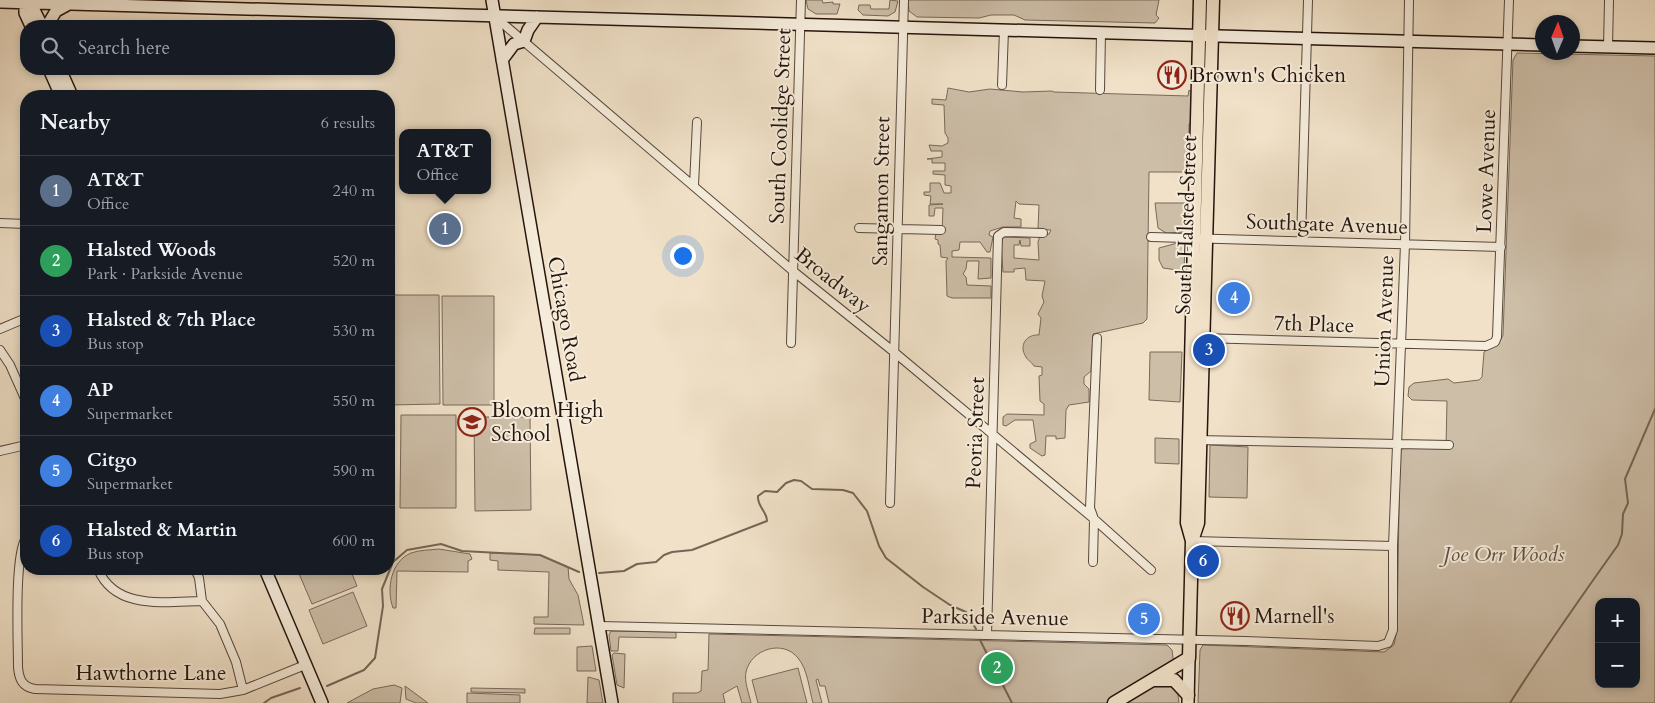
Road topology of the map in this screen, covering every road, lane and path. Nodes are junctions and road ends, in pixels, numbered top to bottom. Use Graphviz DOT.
graph roads {
  1 [pos="492,0"];
  2 [pos="801,0"];
  3 [pos="904,0"];
  4 [pos="1200,0"];
  5 [pos="1213,0"];
  6 [pos="1308,0"];
  7 [pos="1409,0"];
  8 [pos="1509,0"];
  9 [pos="1609,0"];
  10 [pos="24,1"];
  11 [pos="0,2"];
  12 [pos="69,4"];
  13 [pos="494,16"];
  14 [pos="536,17"];
  15 [pos="28,20"];
  16 [pos="39,20"];
  17 [pos="51,20"];
  18 [pos="800,24"];
  19 [pos="904,27"];
  20 [pos="1004,30"];
  21 [pos="1101,33"];
  22 [pos="1206,35"];
  23 [pos="1307,38"];
  24 [pos="524,41"];
  25 [pos="1408,41"];
  26 [pos="1508,44"];
  27 [pos="1535,45"];
  28 [pos="1580,46"];
  29 [pos="1608,47"];
  30 [pos="1655,48"];
  31 [pos="502,60"];
  32 [pos="51,75"];
  33 [pos="63,75"];
  34 [pos="1002,85"];
  35 [pos="58,90"];
  36 [pos="69,90"];
  37 [pos="1100,90"];
  38 [pos="697,122"];
  39 [pos="694,185"];
  40 [pos="0,223"];
  41 [pos="20,224"];
  42 [pos="859,228"];
  43 [pos="898,229"];
  44 [pos="941,230"];
  45 [pos="1043,233"];
  46 [pos="1152,237"];
  47 [pos="1201,238"];
  48 [pos="1301,241"];
  49 [pos="1405,244"];
  50 [pos="1501,247"];
  51 [pos="793,271"];
  52 [pos="20,321"];
  53 [pos="0,329"];
  54 [pos="1097,338"];
  55 [pos="1197,338"];
  56 [pos="1495,342"];
  57 [pos="791,343"];
  58 [pos="1400,344"];
  59 [pos="0,350"];
  60 [pos="894,352"];
  61 [pos="20,388"];
  62 [pos="992,435"];
  63 [pos="1195,440"];
  64 [pos="1396,444"];
  65 [pos="1449,445"];
  66 [pos="20,447"];
  67 [pos="0,451"];
  68 [pos="890,503"];
  69 [pos="1094,519"];
  70 [pos="1192,540"];
  71 [pos="1393,546"];
  72 [pos="1093,562"];
  73 [pos="20,563"];
  74 [pos="1151,570"];
  75 [pos="102,575"];
  76 [pos="198,575"];
  77 [pos="268,575"];
  78 [pos="202,601"];
  79 [pos="600,626"];
  80 [pos="987,635"];
  81 [pos="1189,639"];
  82 [pos="1388,643"];
  83 [pos="1189,658"];
  84 [pos="305,665"];
  85 [pos="1152,680"];
  86 [pos="244,690"];
  87 [pos="1188,699"];
  88 [pos="322,703"];
  89 [pos="612,703"];
  90 [pos="1114,703"];
  1 -- 13 [label="street, Chicago Road"];
  2 -- 18 [label="street, South Coolidge Street"];
  3 -- 19 [label="street, Sangamon Street"];
  4 -- 22 [label="main road, South Halsted Street"];
  5 -- 22 [label="main road, South Halsted Street"];
  6 -- 23 [label="street"];
  7 -- 25 [label="street, Union Avenue"];
  8 -- 26 [label="street, Lowe Avenue"];
  9 -- 29 [label="street"];
  10 -- 11 [label="street"];
  10 -- 12 [label="street"];
  10 -- 15 [label="street"];
  10 -- 16 [label="street"];
  12 -- 13 [label="street"];
  12 -- 17 [label="street"];
  13 -- 14 [label="street"];
  13 -- 24 [label="street, Broadway"];
  13 -- 31 [label="street, Chicago Road"];
  14 -- 18 [label="street"];
  14 -- 24 [label="street"];
  18 -- 19 [label="street"];
  18 -- 51 [label="street, South Coolidge Street"];
  19 -- 20 [label="street"];
  19 -- 43 [label="street, Sangamon Street"];
  20 -- 21 [label="street"];
  20 -- 34 [label="street"];
  21 -- 22 [label="street"];
  21 -- 37 [label="street"];
  22 -- 23 [label="street"];
  22 -- 47 [label="main road, South Halsted Street"];
  23 -- 25 [label="street"];
  23 -- 48 [label="street"];
  24 -- 31 [label="street"];
  24 -- 39 [label="street, Broadway"];
  25 -- 26 [label="street"];
  25 -- 49 [label="street, Union Avenue"];
  26 -- 27 [label="street"];
  26 -- 50 [label="street, Lowe Avenue"];
  28 -- 29 [label="street"];
  29 -- 30 [label="street"];
  31 -- 79 [label="street, Chicago Road"];
  32 -- 35 [label="street"];
  33 -- 36 [label="street"];
  38 -- 39 [label="street"];
  39 -- 51 [label="street, Broadway"];
  40 -- 41 [label="street"];
  42 -- 43 [label="street"];
  43 -- 44 [label="street"];
  43 -- 60 [label="street, Sangamon Street"];
  45 -- 62 [label="street, Peoria Street"];
  46 -- 47 [label="street, Southgate Avenue"];
  47 -- 48 [label="street, Southgate Avenue"];
  47 -- 55 [label="main road, South Halsted Street"];
  48 -- 49 [label="street, Southgate Avenue"];
  49 -- 50 [label="street, Southgate Avenue"];
  49 -- 58 [label="street, Union Avenue"];
  50 -- 56 [label="street, Lowe Avenue"];
  51 -- 57 [label="street, South Coolidge Street"];
  51 -- 60 [label="street, Broadway"];
  52 -- 53 [label="street"];
  54 -- 69 [label="street"];
  55 -- 58 [label="street, 7th Place"];
  55 -- 63 [label="main road, South Halsted Street"];
  56 -- 58 [label="street, 7th Place"];
  58 -- 64 [label="street, Union Avenue"];
  59 -- 61 [label="street"];
  60 -- 62 [label="street, Broadway"];
  60 -- 68 [label="street, Sangamon Street"];
  62 -- 69 [label="street, Broadway"];
  62 -- 80 [label="street, Peoria Street"];
  63 -- 64 [label="street"];
  63 -- 70 [label="main road, South Halsted Street"];
  64 -- 65 [label="street"];
  64 -- 71 [label="street, Union Avenue"];
  66 -- 67 [label="street"];
  69 -- 72 [label="street"];
  69 -- 74 [label="street, Broadway"];
  70 -- 71 [label="street"];
  70 -- 81 [label="main road, South Halsted Street"];
  71 -- 82 [label="street, Union Avenue"];
  73 -- 86 [label="street, Hawthorne Lane"];
  75 -- 78 [label="street"];
  76 -- 78 [label="street"];
  77 -- 84 [label="street"];
  78 -- 86 [label="street"];
  79 -- 80 [label="street, Parkside Avenue"];
  79 -- 89 [label="street, Chicago Road"];
  80 -- 81 [label="street, Parkside Avenue"];
  81 -- 82 [label="street, Parkside Avenue"];
  81 -- 83 [label="main road, South Halsted Street"];
  83 -- 85 [label="main road"];
  83 -- 87 [label="street, South Halsted Street"];
  84 -- 86 [label="street, Hawthorne Lane"];
  84 -- 88 [label="street"];
  85 -- 87 [label="main road"];
  85 -- 90 [label="main road"];
}
